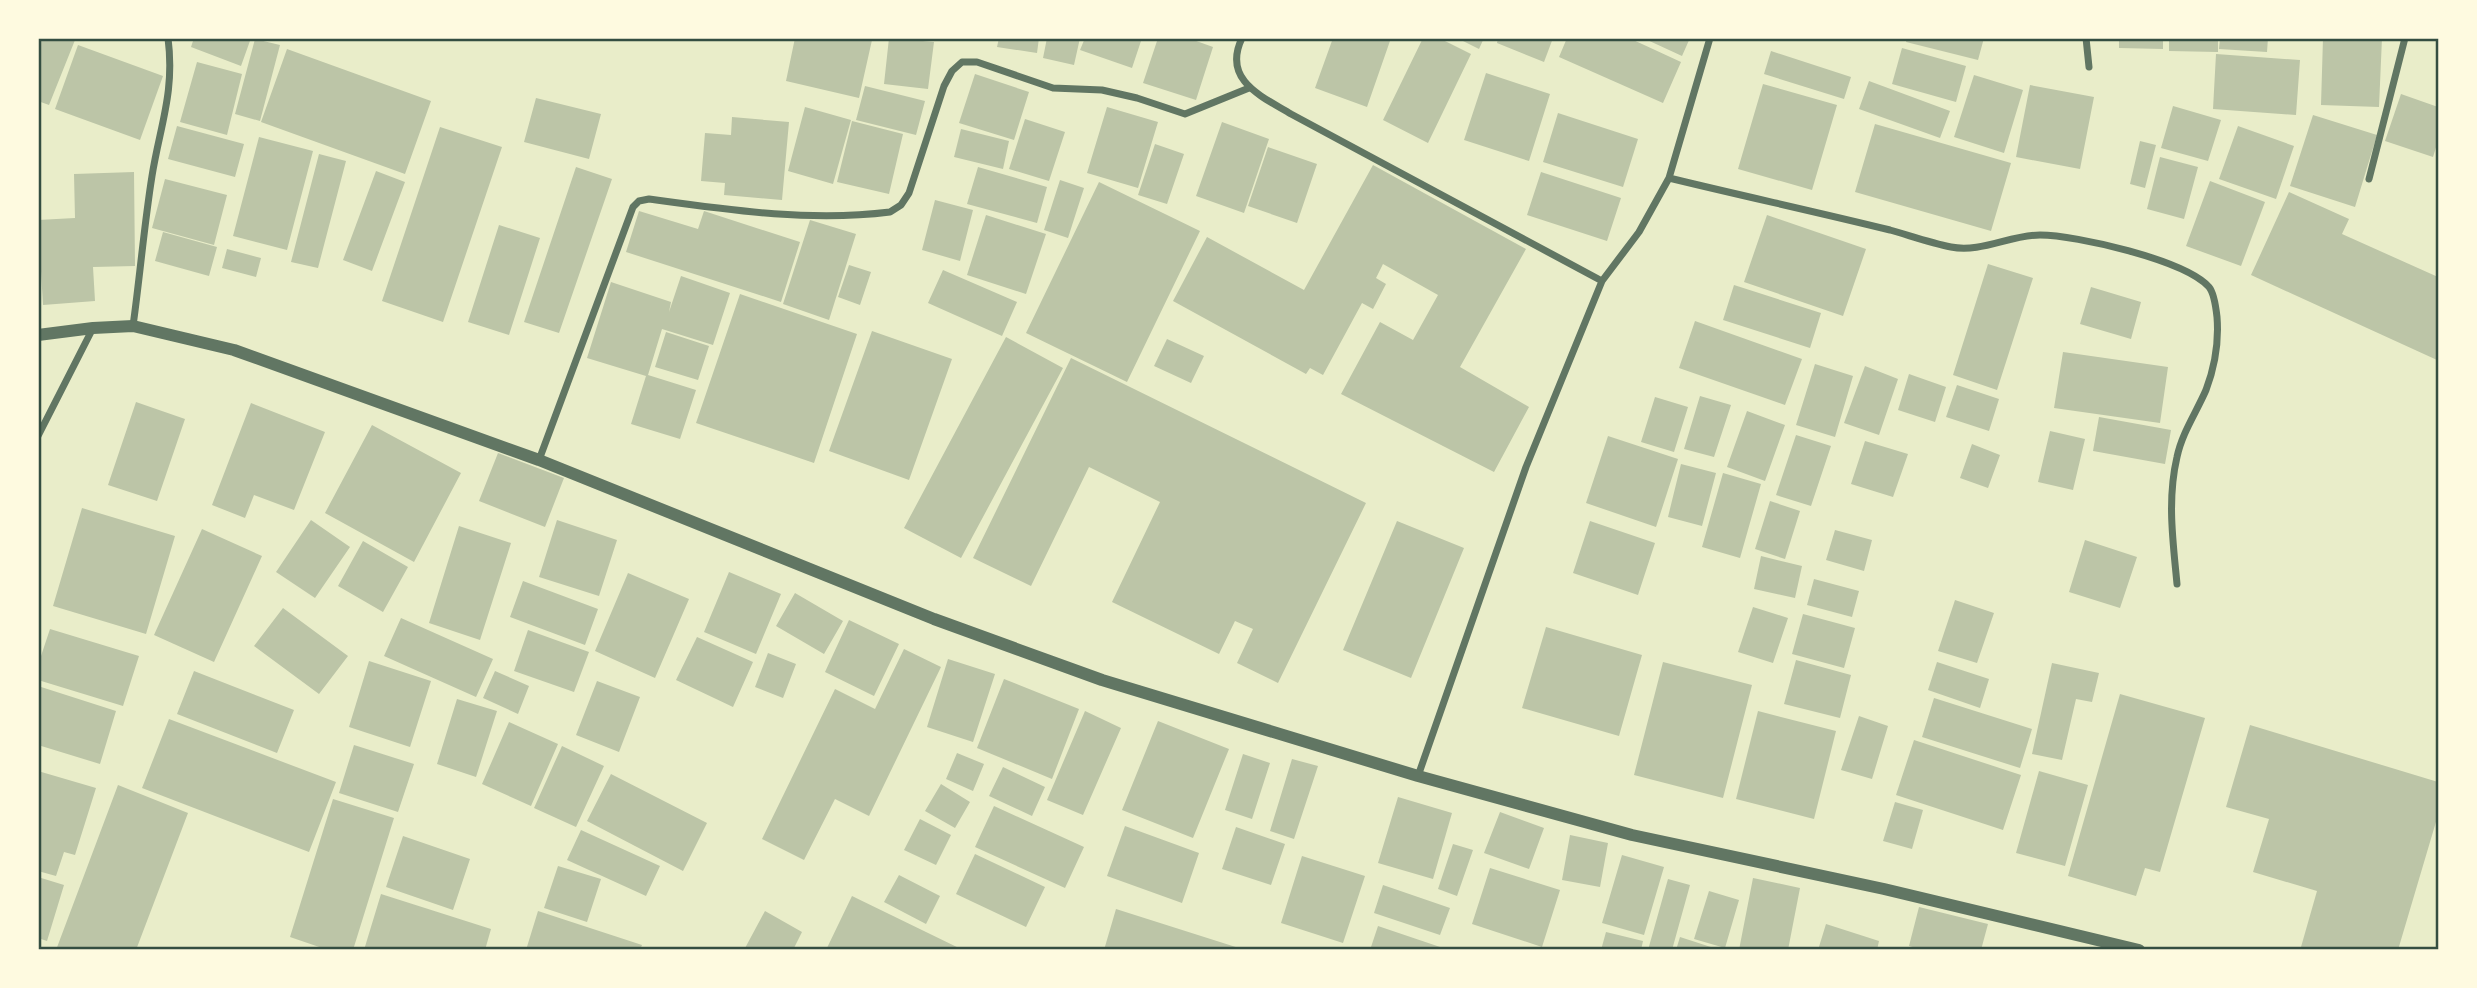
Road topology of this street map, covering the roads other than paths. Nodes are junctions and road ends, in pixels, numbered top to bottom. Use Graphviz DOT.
graph roads {
  1 [pos="168,38"];
  2 [pos="1242,38"];
  3 [pos="1710,38"];
  4 [pos="2087,38"];
  5 [pos="2405,38"];
  6 [pos="2089,67"];
  7 [pos="1249,88"];
  8 [pos="1669,178"];
  9 [pos="2369,179"];
  10 [pos="1602,281"];
  11 [pos="133,326"];
  12 [pos="93,328"];
  13 [pos="38,335"];
  14 [pos="38,436"];
  15 [pos="540,460"];
  16 [pos="2177,584"];
  17 [pos="1418,776"];
  18 [pos="2139,950"];
  1 -- 11 [label="street"];
  2 -- 7 [label="street"];
  3 -- 8 [label="street"];
  4 -- 6 [label="street"];
  5 -- 9 [label="street"];
  7 -- 10 [label="street"];
  7 -- 15 [label="street"];
  8 -- 10 [label="street"];
  8 -- 16 [label="street"];
  10 -- 17 [label="street"];
  11 -- 12 [label="street"];
  11 -- 15 [label="street"];
  12 -- 13 [label="street"];
  12 -- 14 [label="street"];
  15 -- 17 [label="street"];
  17 -- 18 [label="street"];
}
